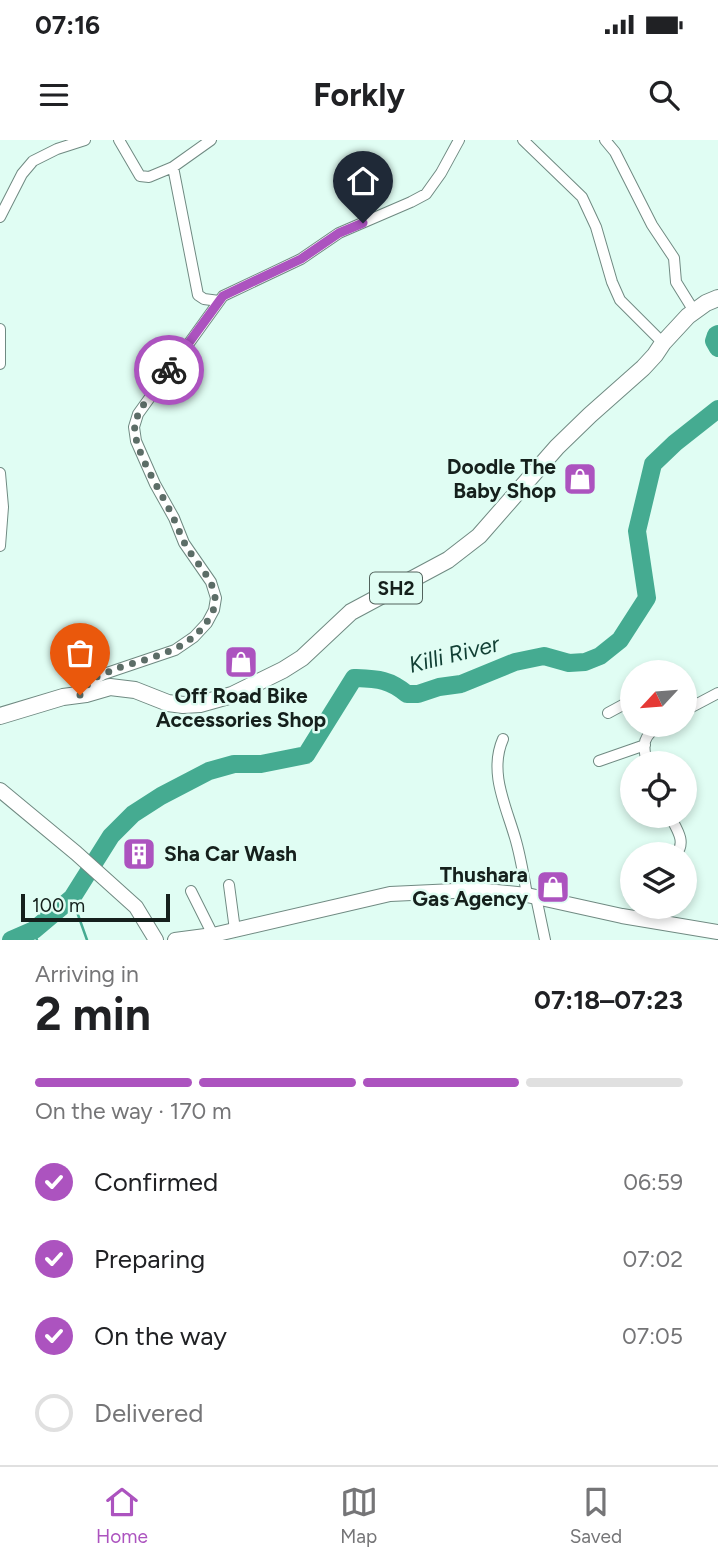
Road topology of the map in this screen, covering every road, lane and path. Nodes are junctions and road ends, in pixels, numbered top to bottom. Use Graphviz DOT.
graph roads {
  1 [pos="85,140"];
  2 [pos="119,140"];
  3 [pos="211,140"];
  4 [pos="459,140"];
  5 [pos="523,140"];
  6 [pos="605,140"];
  7 [pos="173,167"];
  8 [pos="0,217"];
  9 [pos="718,298"];
  10 [pos="219,301"];
  11 [pos="694,312"];
  12 [pos="0,329"];
  13 [pos="663,343"];
  14 [pos="0,364"];
  15 [pos="0,473"];
  16 [pos="0,546"];
  17 [pos="718,693"];
  18 [pos="80,695"];
  19 [pos="697,702"];
  20 [pos="620,706"];
  21 [pos="608,713"];
  22 [pos="0,716"];
  23 [pos="646,737"];
  24 [pos="503,739"];
  25 [pos="645,745"];
  26 [pos="646,751"];
  27 [pos="599,761"];
  28 [pos="0,790"];
  29 [pos="229,885"];
  30 [pos="191,891"];
  31 [pos="532,896"];
  32 [pos="620,916"];
  33 [pos="672,919"];
  34 [pos="234,930"];
  35 [pos="718,932"];
  36 [pos="212,935"];
  37 [pos="156,940"];
  38 [pos="180,940"];
  39 [pos="545,940"];
  1 -- 8 [label="street"];
  2 -- 7 [label="street"];
  3 -- 7 [label="street"];
  4 -- 10 [label="street"];
  5 -- 13 [label="street"];
  6 -- 11 [label="street"];
  7 -- 10 [label="street"];
  9 -- 11 [label="main road, SH2"];
  10 -- 18 [label="street"];
  11 -- 13 [label="main road, SH2"];
  12 -- 14 [label="street"];
  13 -- 18 [label="main road, SH2"];
  15 -- 16 [label="street"];
  17 -- 19 [label="street"];
  18 -- 22 [label="main road, SH2"];
  20 -- 21 [label="street"];
  23 -- 25 [label="street"];
  24 -- 31 [label="street"];
  25 -- 26 [label="street"];
  25 -- 27 [label="street"];
  28 -- 37 [label="main road"];
  29 -- 34 [label="street"];
  30 -- 36 [label="street"];
  31 -- 32 [label="main road"];
  31 -- 34 [label="main road"];
  31 -- 39 [label="street"];
  33 -- 35 [label="main road"];
  34 -- 36 [label="main road"];
  36 -- 38 [label="main road"];
}
